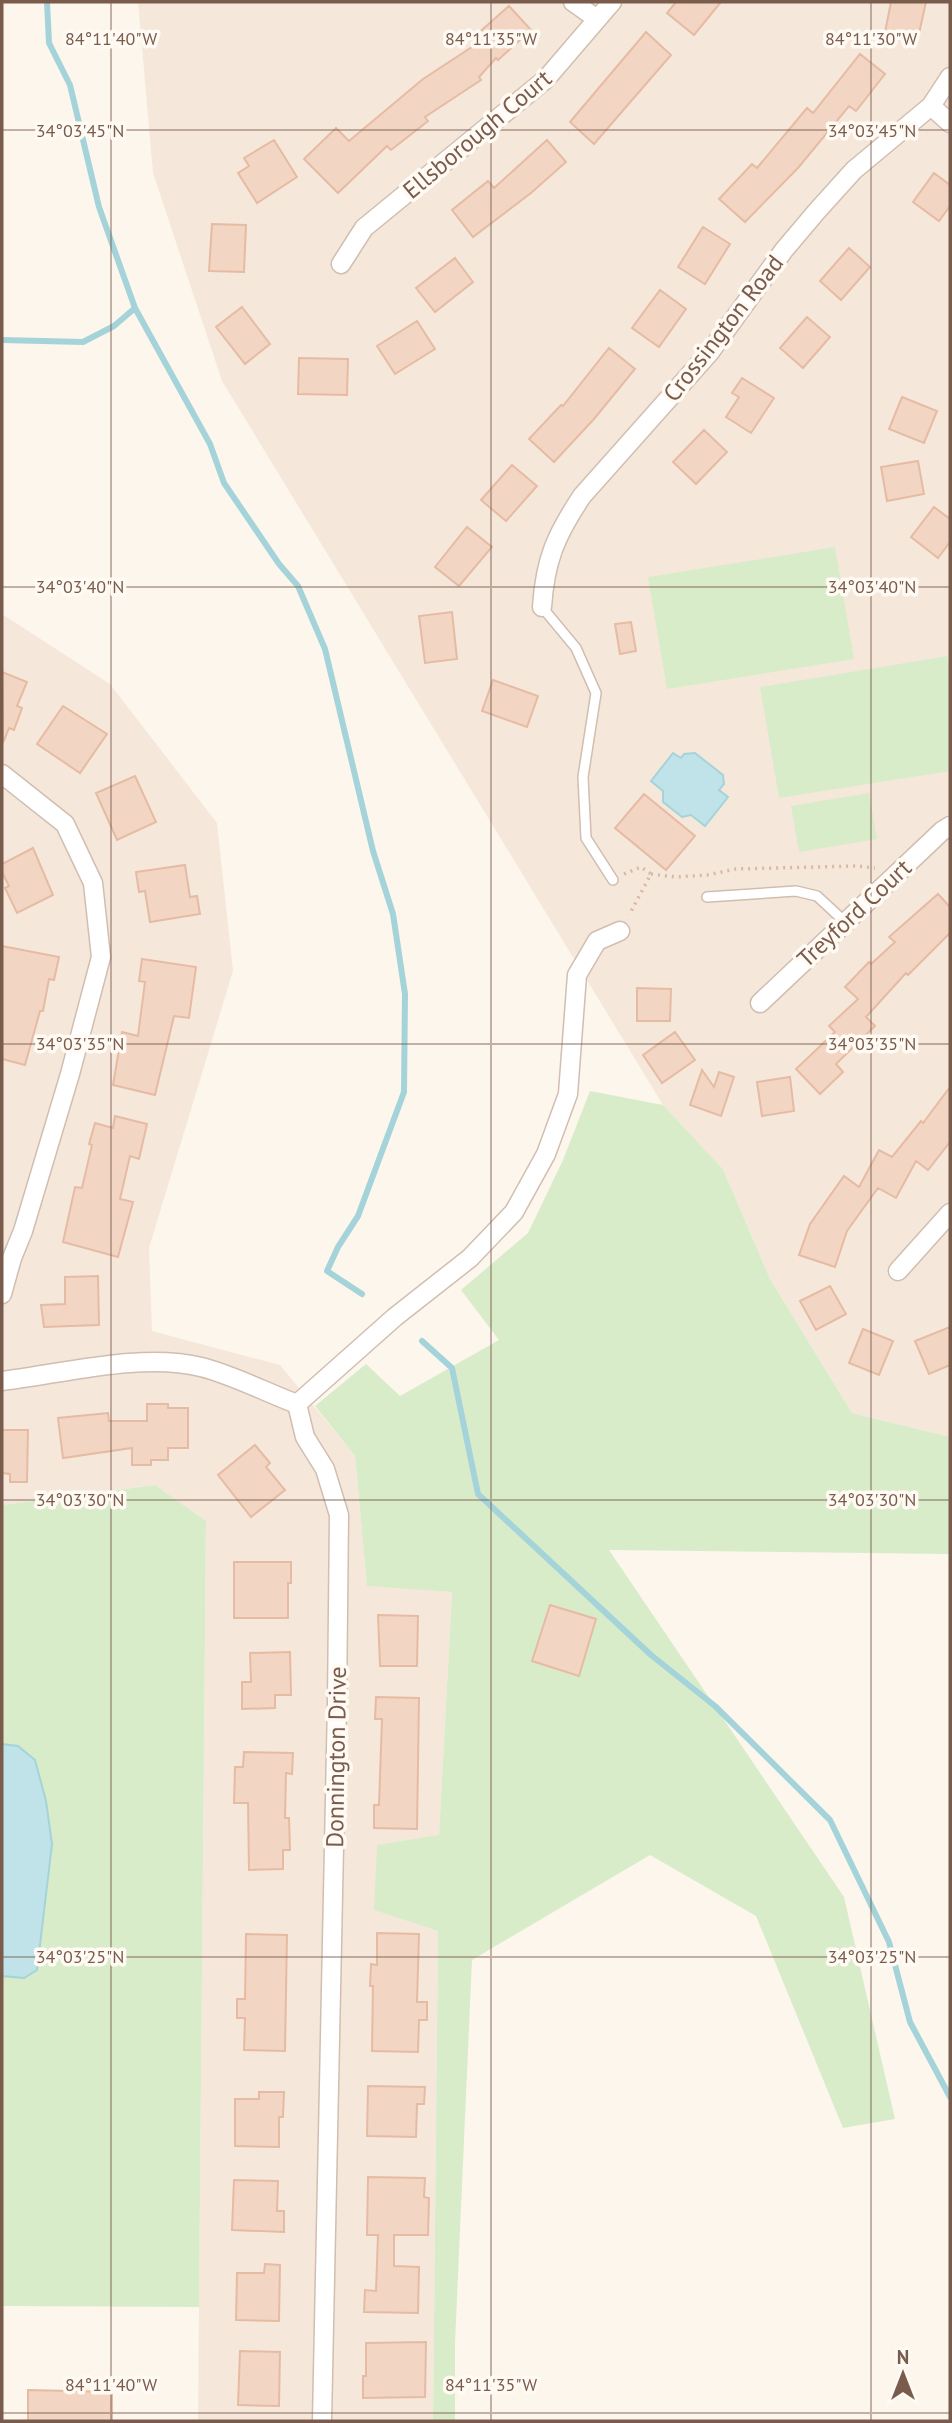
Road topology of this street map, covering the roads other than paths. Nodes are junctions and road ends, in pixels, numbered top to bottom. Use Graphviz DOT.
graph roads {
  1 [pos="573,2"];
  2 [pos="612,2"];
  3 [pos="597,19"];
  4 [pos="950,77"];
  5 [pos="932,106"];
  6 [pos="950,123"];
  7 [pos="341,264"];
  8 [pos="542,607"];
  9 [pos="2,774"];
  10 [pos="950,826"];
  11 [pos="613,880"];
  12 [pos="707,897"];
  13 [pos="844,921"];
  14 [pos="620,930"];
  15 [pos="760,1003"];
  16 [pos="950,1213"];
  17 [pos="898,1271"];
  18 [pos="2,1294"];
  19 [pos="2,1381"];
  20 [pos="297,1404"];
  21 [pos="322,2421"];
  1 -- 3 [label="street"];
  2 -- 3 [label="street, Ellsborough Court"];
  3 -- 7 [label="street, Ellsborough Court"];
  4 -- 5 [label="street, Crossington Road"];
  5 -- 6 [label="street"];
  5 -- 8 [label="street, Crossington Road"];
  8 -- 11 [label="lane"];
  9 -- 18 [label="street"];
  10 -- 13 [label="street, Treyford Court"];
  12 -- 13 [label="lane"];
  13 -- 15 [label="street, Treyford Court"];
  14 -- 20 [label="street"];
  16 -- 17 [label="street"];
  19 -- 20 [label="street"];
  20 -- 21 [label="street, Donnington Drive"];
}
